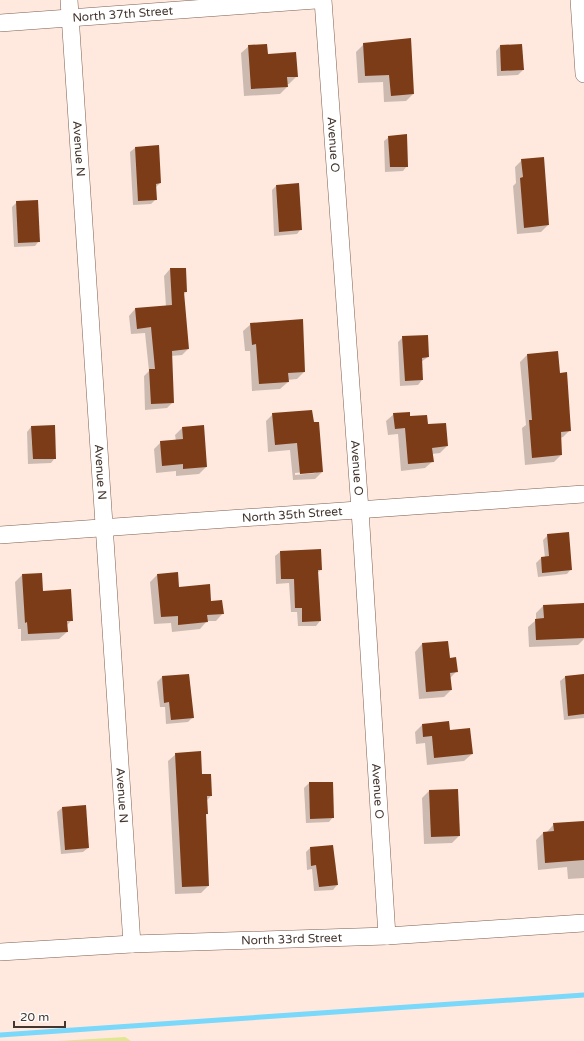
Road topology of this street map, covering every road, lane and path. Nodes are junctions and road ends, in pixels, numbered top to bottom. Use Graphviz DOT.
graph roads {
  1 [pos="69,0"];
  2 [pos="316,0"];
  3 [pos="323,0"];
  4 [pos="579,0"];
  5 [pos="70,19"];
  6 [pos="0,23"];
  7 [pos="584,74"];
  8 [pos="584,494"];
  9 [pos="360,510"];
  10 [pos="104,527"];
  11 [pos="0,535"];
  12 [pos="584,923"];
  13 [pos="387,936"];
  14 [pos="132,944"];
  15 [pos="0,952"];
  1 -- 5 [label="street, Avenue N"];
  2 -- 5 [label="street, North 37th Street"];
  3 -- 9 [label="street, Avenue O"];
  4 -- 7 [label="street"];
  5 -- 6 [label="street, North 37th Street"];
  5 -- 10 [label="street, Avenue N"];
  8 -- 9 [label="street, North 35th Street"];
  9 -- 10 [label="street, North 35th Street"];
  9 -- 13 [label="street, Avenue O"];
  10 -- 11 [label="street, North 35th Street"];
  10 -- 14 [label="street, Avenue N"];
  12 -- 13 [label="street, North 33rd Street"];
  13 -- 14 [label="street, North 33rd Street"];
  14 -- 15 [label="street, North 33rd Street"];
}
